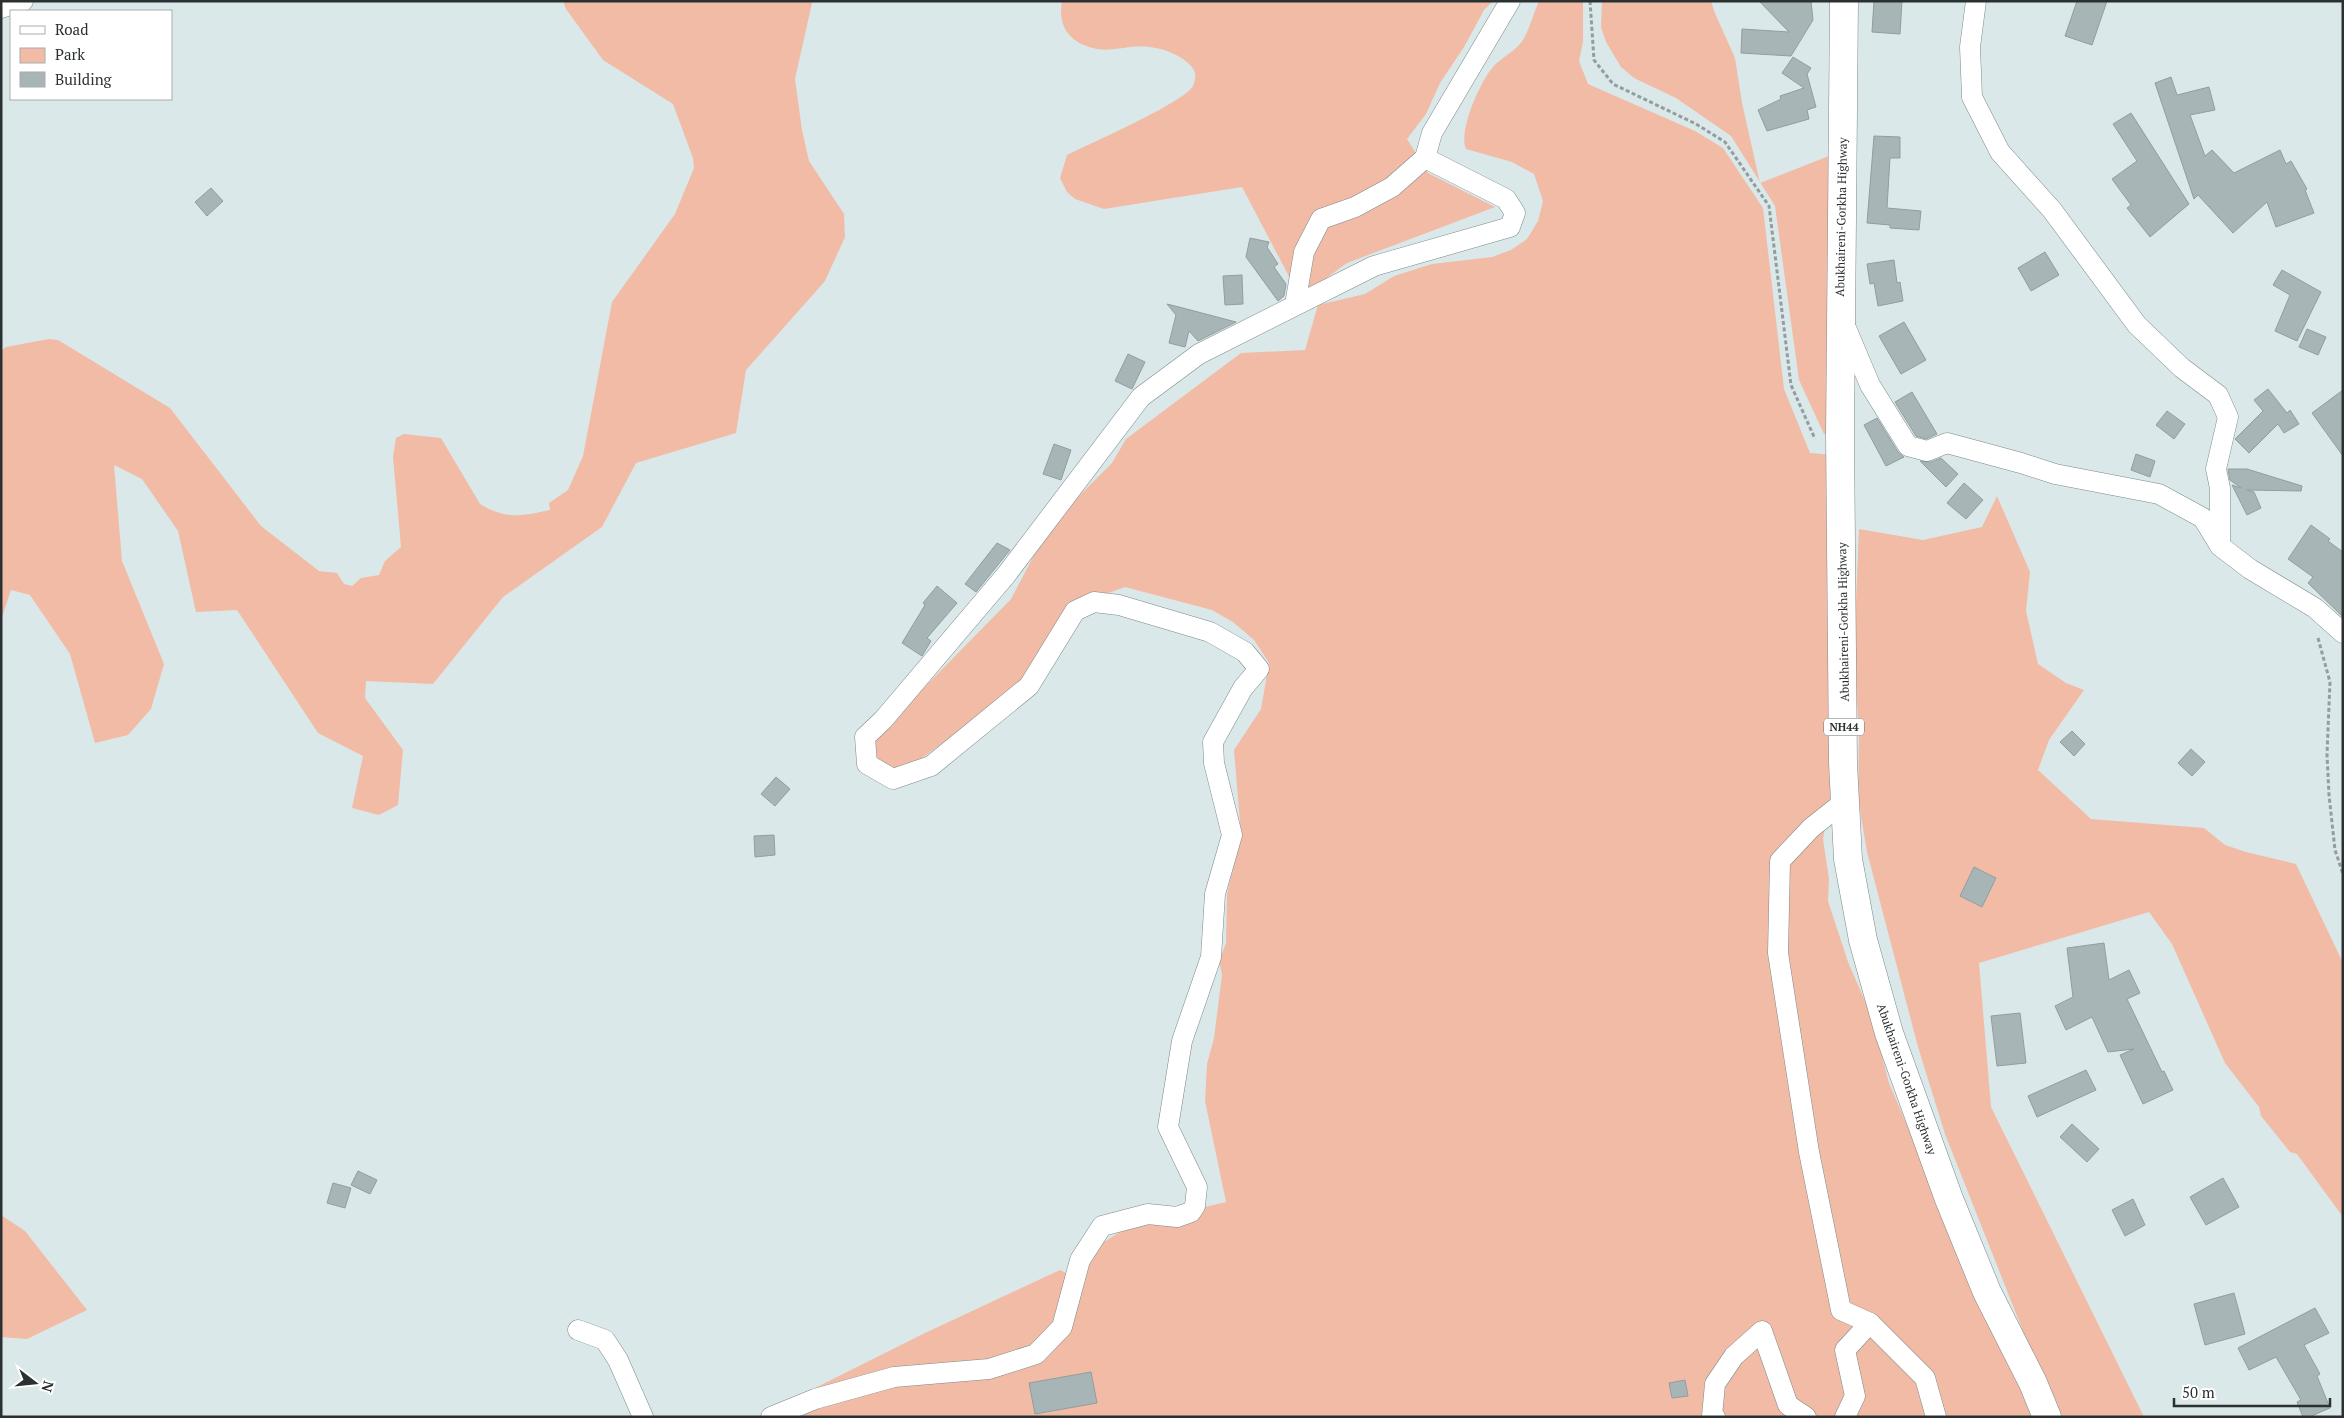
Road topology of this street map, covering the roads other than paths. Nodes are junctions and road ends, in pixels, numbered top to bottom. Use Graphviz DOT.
graph roads {
  1 [pos="22,1"];
  2 [pos="1510,1"];
  3 [pos="1844,1"];
  4 [pos="1976,1"];
  5 [pos="1,8"];
  6 [pos="1425,158"];
  7 [pos="1295,305"];
  8 [pos="1840,313"];
  9 [pos="2220,546"];
  10 [pos="2343,633"];
  11 [pos="1845,801"];
  12 [pos="1870,1323"];
  13 [pos="578,1330"];
  14 [pos="643,1417"];
  15 [pos="771,1417"];
  16 [pos="1715,1417"];
  17 [pos="1806,1417"];
  18 [pos="1845,1417"];
  19 [pos="1936,1417"];
  20 [pos="2047,1417"];
  1 -- 5 [label="street"];
  2 -- 6 [label="street"];
  3 -- 8 [label="main road, Abukhaireni-Gorkha Highway / NH44"];
  4 -- 9 [label="street"];
  6 -- 7 [label="street"];
  6 -- 7 [label="street"];
  7 -- 15 [label="street"];
  8 -- 9 [label="street"];
  8 -- 11 [label="main road, Abukhaireni-Gorkha Highway / NH44"];
  9 -- 10 [label="street"];
  11 -- 12 [label="street"];
  11 -- 20 [label="main road, Abukhaireni-Gorkha Highway / NH44"];
  12 -- 18 [label="street"];
  12 -- 19 [label="street"];
  13 -- 14 [label="street"];
  16 -- 17 [label="street"];
}
